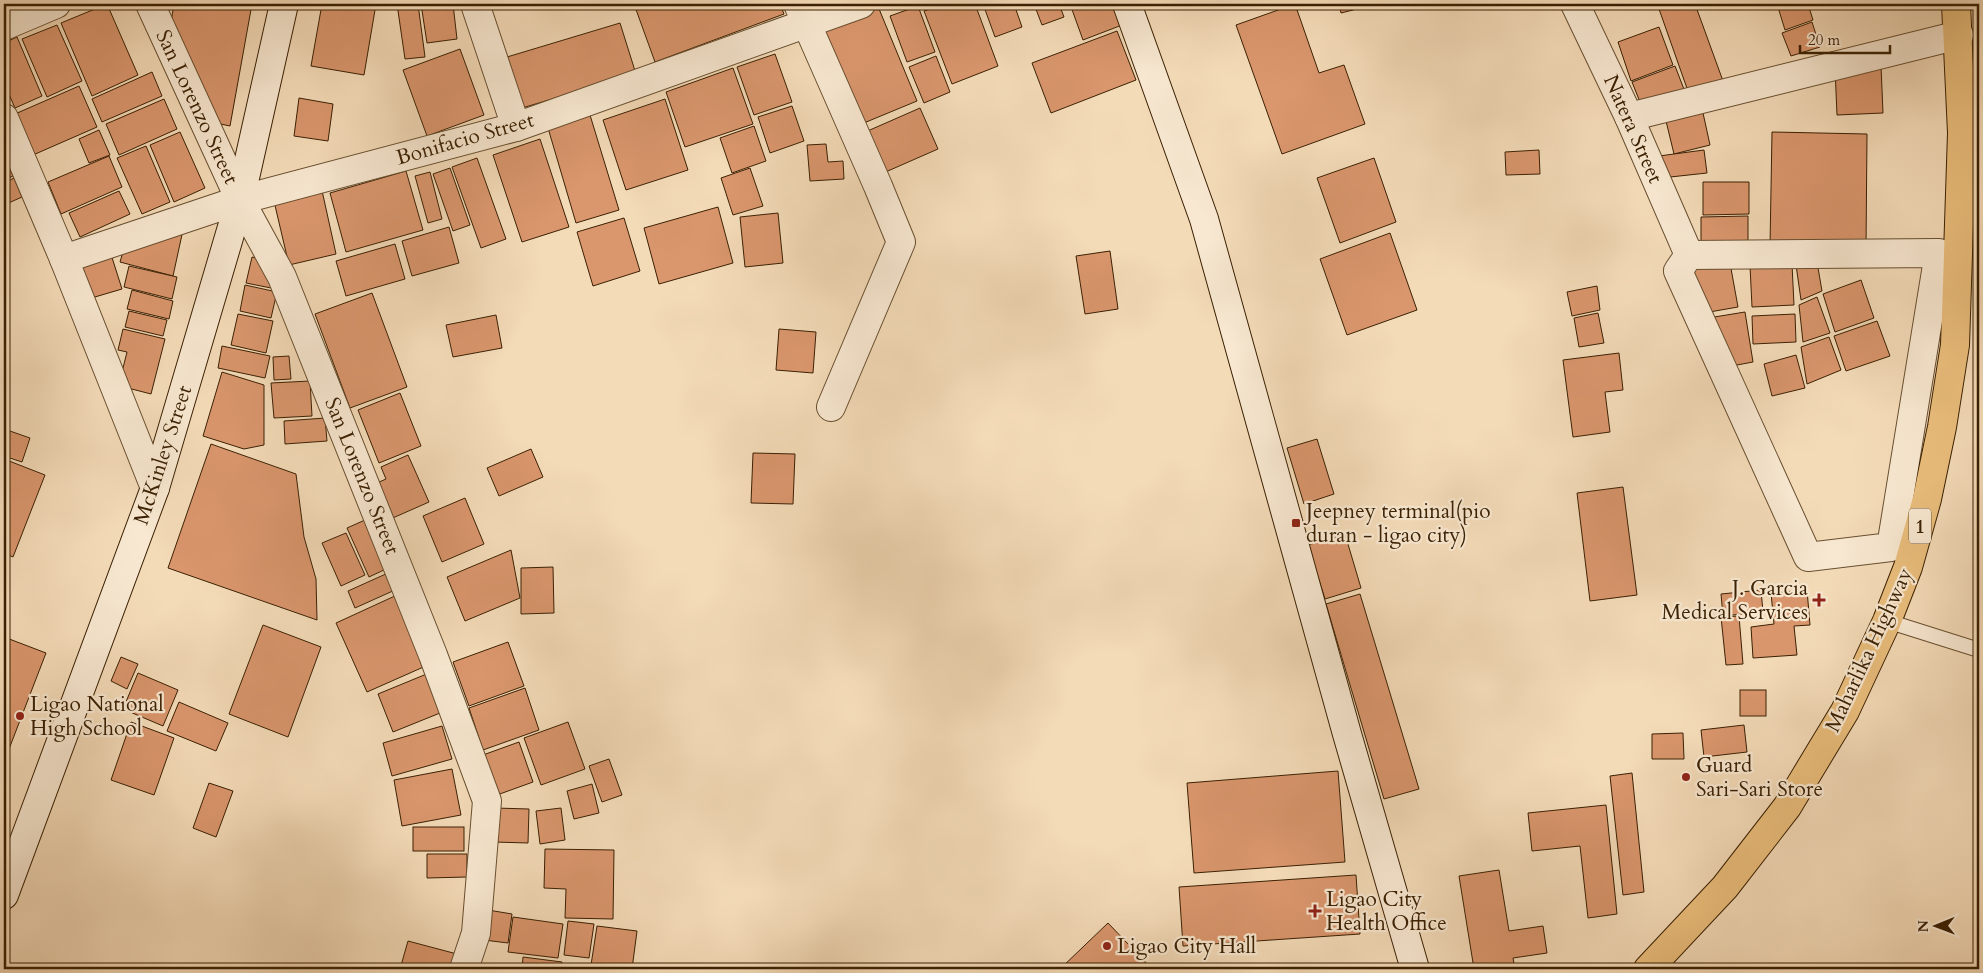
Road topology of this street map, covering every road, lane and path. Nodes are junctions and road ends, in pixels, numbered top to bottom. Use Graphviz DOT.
graph roads {
  1 [pos="56,4"];
  2 [pos="150,4"];
  3 [pos="284,4"];
  4 [pos="475,4"];
  5 [pos="860,4"];
  6 [pos="1127,4"];
  7 [pos="1575,4"];
  8 [pos="1956,4"];
  9 [pos="803,14"];
  10 [pos="4,26"];
  11 [pos="1959,35"];
  12 [pos="1629,117"];
  13 [pos="4,118"];
  14 [pos="516,127"];
  15 [pos="240,200"];
  16 [pos="1689,255"];
  17 [pos="64,259"];
  18 [pos="831,407"];
  19 [pos="154,488"];
  20 [pos="1887,621"];
  21 [pos="1979,650"];
  22 [pos="4,895"];
  23 [pos="464,969"];
  24 [pos="1416,969"];
  25 [pos="1648,969"];
  1 -- 10 [label="street"];
  2 -- 15 [label="street, San Lorenzo Street"];
  3 -- 15 [label="street, McKinley Street"];
  4 -- 14 [label="street"];
  5 -- 9 [label="street, Bonifacio Street"];
  6 -- 24 [label="street"];
  7 -- 12 [label="street, Natera Street"];
  8 -- 11 [label="highway, Maharlika Highway / 1"];
  9 -- 14 [label="street, Bonifacio Street"];
  9 -- 18 [label="street"];
  11 -- 12 [label="street"];
  11 -- 20 [label="highway, Maharlika Highway / 1"];
  12 -- 16 [label="street, Natera Street"];
  13 -- 17 [label="street"];
  14 -- 15 [label="street, Bonifacio Street"];
  15 -- 17 [label="street, Bonifacio Street"];
  15 -- 19 [label="street, McKinley Street"];
  15 -- 23 [label="street, San Lorenzo Street"];
  16 -- 16 [label="street"];
  17 -- 19 [label="street"];
  19 -- 22 [label="street, McKinley Street"];
  20 -- 21 [label="lane"];
  20 -- 25 [label="highway, Maharlika Highway / 1"];
}
